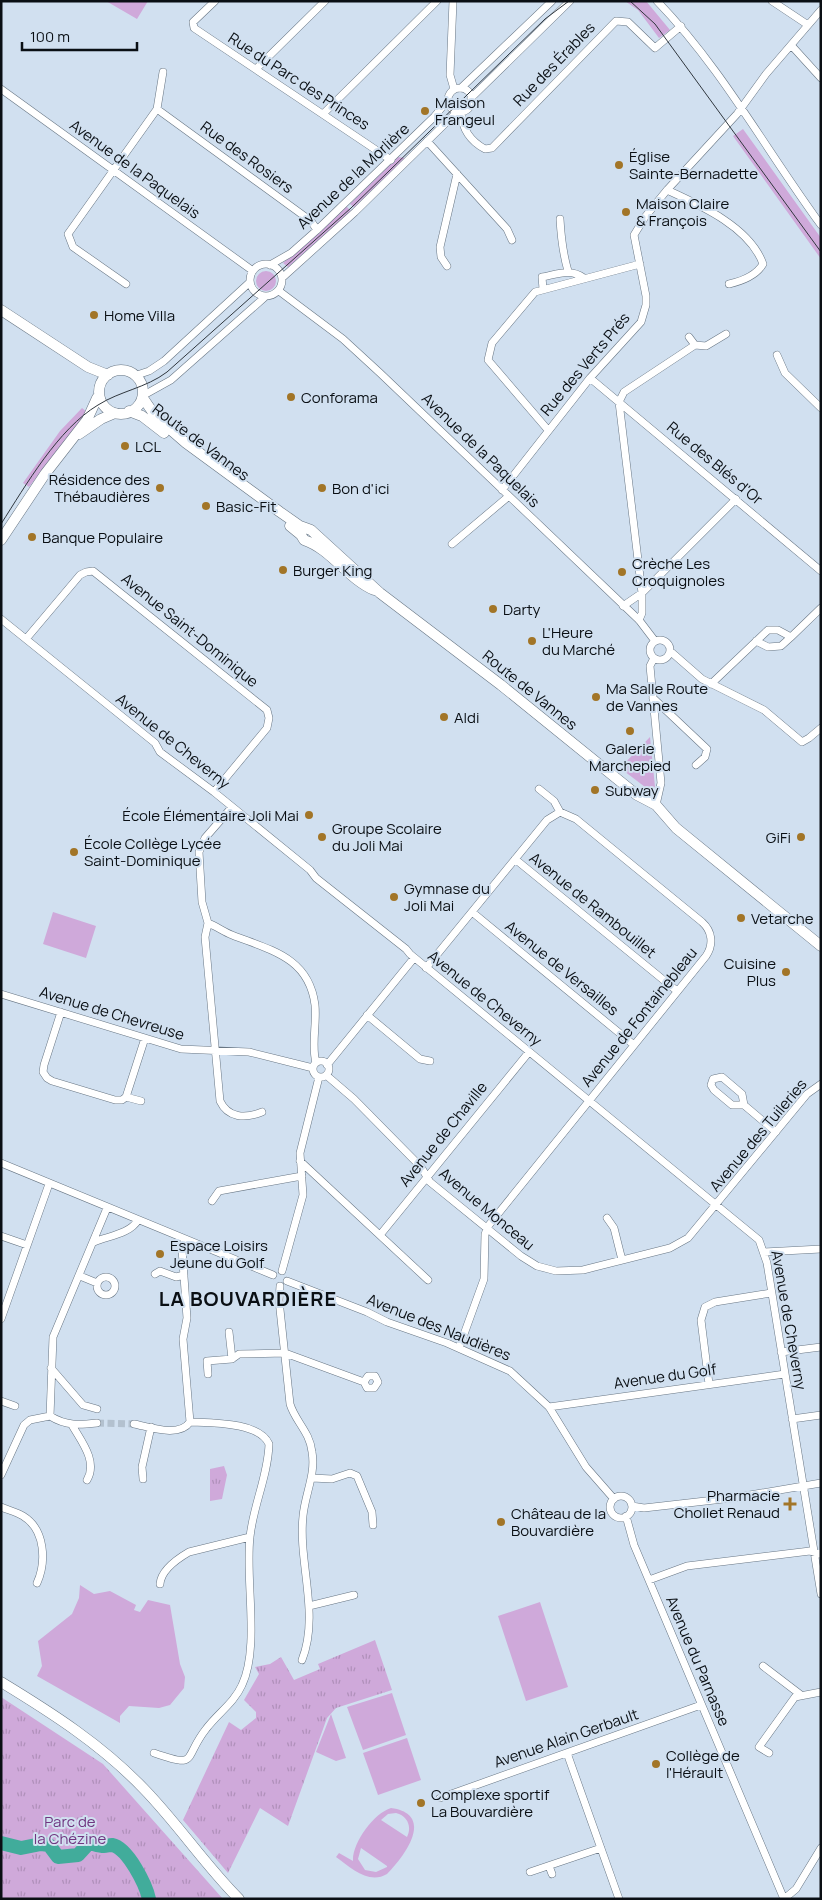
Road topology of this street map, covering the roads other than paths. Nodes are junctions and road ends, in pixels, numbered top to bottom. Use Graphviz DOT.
graph roads {
  1 [pos="215,1"];
  2 [pos="325,1"];
  3 [pos="437,1"];
  4 [pos="453,1"];
  5 [pos="552,1"];
  6 [pos="570,1"];
  7 [pos="657,1"];
  8 [pos="772,1"];
  9 [pos="821,10"];
  10 [pos="808,25"];
  11 [pos="681,26"];
  12 [pos="791,45"];
  13 [pos="256,70"];
  14 [pos="163,72"];
  15 [pos="821,78"];
  16 [pos="1,89"];
  17 [pos="458,89"];
  18 [pos="471,98"];
  19 [pos="448,100"];
  20 [pos="742,109"];
  21 [pos="157,110"];
  22 [pos="459,112"];
  23 [pos="324,113"];
  24 [pos="427,141"];
  25 [pos="391,160"];
  26 [pos="113,171"];
  27 [pos="457,174"];
  28 [pos="667,190"];
  29 [pos="560,219"];
  30 [pos="821,225"];
  31 [pos="317,230"];
  32 [pos="512,240"];
  33 [pos="640,264"];
  34 [pos="270,265"];
  35 [pos="447,266"];
  36 [pos="253,271"];
  37 [pos="568,271"];
  38 [pos="282,278"];
  39 [pos="584,278"];
  40 [pos="250,282"];
  41 [pos="126,284"];
  42 [pos="729,284"];
  43 [pos="542,289"];
  44 [pos="278,291"];
  45 [pos="265,297"];
  46 [pos="1,310"];
  47 [pos="1,317"];
  48 [pos="726,334"];
  49 [pos="689,337"];
  50 [pos="695,344"];
  51 [pos="777,355"];
  52 [pos="108,375"];
  53 [pos="137,375"];
  54 [pos="590,378"];
  55 [pos="99,384"];
  56 [pos="144,396"];
  57 [pos="98,398"];
  58 [pos="619,402"];
  59 [pos="821,408"];
  60 [pos="129,411"];
  61 [pos="115,413"];
  62 [pos="548,430"];
  63 [pos="74,438"];
  64 [pos="502,490"];
  65 [pos="509,496"];
  66 [pos="736,499"];
  67 [pos="307,535"];
  68 [pos="1,540"];
  69 [pos="452,544"];
  70 [pos="821,571"];
  71 [pos="642,593"];
  72 [pos="623,606"];
  73 [pos="821,608"];
  74 [pos="1,619"];
  75 [pos="639,620"];
  76 [pos="791,637"];
  77 [pos="26,639"];
  78 [pos="655,641"];
  79 [pos="756,641"];
  80 [pos="670,652"];
  81 [pos="654,658"];
  82 [pos="710,684"];
  83 [pos="653,698"];
  84 [pos="821,728"];
  85 [pos="696,765"];
  86 [pos="539,789"];
  87 [pos="214,792"];
  88 [pos="656,806"];
  89 [pos="232,807"];
  90 [pos="560,812"];
  91 [pos="515,859"];
  92 [pos="472,912"];
  93 [pos="208,923"];
  94 [pos="821,946"];
  95 [pos="414,958"];
  96 [pos="426,968"];
  97 [pos="677,991"];
  98 [pos="1,994"];
  99 [pos="61,1012"];
  100 [pos="367,1015"];
  101 [pos="144,1038"];
  102 [pos="634,1045"];
  103 [pos="215,1051"];
  104 [pos="528,1052"];
  105 [pos="430,1061"];
  106 [pos="315,1065"];
  107 [pos="327,1065"];
  108 [pos="322,1076"];
  109 [pos="821,1084"];
  110 [pos="126,1097"];
  111 [pos="141,1101"];
  112 [pos="589,1101"];
  113 [pos="744,1105"];
  114 [pos="262,1112"];
  115 [pos="776,1132"];
  116 [pos="300,1161"];
  117 [pos="1,1163"];
  118 [pos="426,1176"];
  119 [pos="317,1177"];
  120 [pos="303,1180"];
  121 [pos="49,1184"];
  122 [pos="212,1201"];
  123 [pos="717,1205"];
  124 [pos="107,1208"];
  125 [pos="607,1218"];
  126 [pos="138,1220"];
  127 [pos="100,1225"];
  128 [pos="486,1229"];
  129 [pos="380,1235"];
  130 [pos="1,1236"];
  131 [pos="106,1238"];
  132 [pos="185,1240"];
  133 [pos="94,1242"];
  134 [pos="27,1245"];
  135 [pos="821,1249"];
  136 [pos="764,1252"];
  137 [pos="622,1260"];
  138 [pos="282,1271"];
  139 [pos="155,1274"];
  140 [pos="184,1275"];
  141 [pos="273,1275"];
  142 [pos="80,1276"];
  143 [pos="428,1280"];
  144 [pos="287,1281"];
  145 [pos="97,1284"];
  146 [pos="280,1286"];
  147 [pos="771,1293"];
  148 [pos="4,1305"];
  149 [pos="1,1319"];
  150 [pos="229,1332"];
  151 [pos="821,1347"];
  152 [pos="459,1348"];
  153 [pos="781,1352"];
  154 [pos="285,1353"];
  155 [pos="232,1359"];
  156 [pos="51,1368"];
  157 [pos="208,1374"];
  158 [pos="785,1374"];
  159 [pos="364,1382"];
  160 [pos="709,1384"];
  161 [pos="1,1401"];
  162 [pos="15,1406"];
  163 [pos="548,1407"];
  164 [pos="96,1409"];
  165 [pos="821,1415"];
  166 [pos="50,1416"];
  167 [pos="792,1419"];
  168 [pos="190,1422"];
  169 [pos="97,1424"];
  170 [pos="134,1424"];
  171 [pos="72,1425"];
  172 [pos="151,1427"];
  173 [pos="1,1475"];
  174 [pos="312,1478"];
  175 [pos="143,1479"];
  176 [pos="87,1480"];
  177 [pos="821,1483"];
  178 [pos="804,1486"];
  179 [pos="614,1499"];
  180 [pos="632,1506"];
  181 [pos="1,1507"];
  182 [pos="626,1516"];
  183 [pos="373,1525"];
  184 [pos="250,1537"];
  185 [pos="817,1553"];
  186 [pos="648,1580"];
  187 [pos="36,1584"];
  188 [pos="160,1584"];
  189 [pos="354,1594"];
  190 [pos="821,1594"];
  191 [pos="308,1606"];
  192 [pos="302,1660"];
  193 [pos="763,1666"];
  194 [pos="1,1682"];
  195 [pos="821,1692"];
  196 [pos="801,1695"];
  197 [pos="701,1705"];
  198 [pos="568,1752"];
  199 [pos="154,1753"];
  200 [pos="769,1753"];
  201 [pos="440,1798"];
  202 [pos="601,1848"];
  203 [pos="821,1848"];
  204 [pos="549,1866"];
  205 [pos="530,1872"];
  206 [pos="552,1874"];
  207 [pos="239,1899"];
  208 [pos="619,1899"];
  209 [pos="784,1899"];
  1 -- 13 [label="street, Rue du Parc des Princes"];
  2 -- 13 [label="street"];
  3 -- 23 [label="street"];
  4 -- 17 [label="street"];
  5 -- 17 [label="street"];
  6 -- 18 [label="street"];
  7 -- 11 [label="street"];
  8 -- 10 [label="street"];
  9 -- 10 [label="street, Rue des Verts Prés"];
  10 -- 12 [label="street, Rue des Verts Prés"];
  11 -- 20 [label="street"];
  11 -- 22 [label="street, Rue des Érables"];
  12 -- 15 [label="street"];
  12 -- 20 [label="street, Rue des Verts Prés"];
  13 -- 23 [label="street, Rue du Parc des Princes"];
  14 -- 21 [label="street"];
  16 -- 26 [label="street, Avenue de la Paquelais"];
  17 -- 18 [label="street"];
  17 -- 19 [label="street"];
  18 -- 22 [label="street"];
  19 -- 22 [label="street"];
  19 -- 25 [label="street, Avenue de la Morlière"];
  20 -- 28 [label="street, Rue des Verts Prés"];
  20 -- 30 [label="street"];
  21 -- 26 [label="street"];
  21 -- 31 [label="street, Rue des Rosiers"];
  22 -- 24 [label="street, Avenue de la Morlière"];
  23 -- 25 [label="street, Rue du Parc des Princes"];
  24 -- 27 [label="street"];
  24 -- 38 [label="street, Avenue de la Morlière"];
  25 -- 31 [label="street, Avenue de la Morlière"];
  26 -- 36 [label="street, Avenue de la Paquelais"];
  26 -- 41 [label="street"];
  27 -- 32 [label="street"];
  27 -- 35 [label="street"];
  28 -- 33 [label="street, Rue des Verts Prés"];
  28 -- 42 [label="street"];
  29 -- 37 [label="street"];
  31 -- 34 [label="street, Avenue de la Morlière"];
  33 -- 39 [label="street"];
  33 -- 54 [label="street, Rue des Verts Prés"];
  34 -- 36 [label="street"];
  34 -- 38 [label="street"];
  36 -- 40 [label="street"];
  37 -- 39 [label="street"];
  37 -- 43 [label="street"];
  38 -- 44 [label="street"];
  39 -- 43 [label="street"];
  40 -- 45 [label="street"];
  40 -- 53 [label="street"];
  43 -- 62 [label="street"];
  44 -- 45 [label="street"];
  44 -- 64 [label="street, Avenue de la Paquelais"];
  45 -- 56 [label="street"];
  46 -- 52 [label="main road"];
  47 -- 55 [label="main road"];
  48 -- 50 [label="street"];
  49 -- 50 [label="street"];
  50 -- 58 [label="street"];
  51 -- 59 [label="street"];
  52 -- 53 [label="main road"];
  52 -- 55 [label="main road"];
  53 -- 56 [label="main road"];
  54 -- 58 [label="street, Rue des Blés d'Or"];
  54 -- 62 [label="street, Rue des Verts Prés"];
  55 -- 57 [label="main road"];
  56 -- 60 [label="main road"];
  56 -- 67 [label="main road, Route de Vannes"];
  57 -- 61 [label="main road"];
  57 -- 63 [label="main road"];
  58 -- 66 [label="street, Rue des Blés d'Or"];
  58 -- 71 [label="street"];
  60 -- 61 [label="main road"];
  60 -- 67 [label="main road, Route de Vannes"];
  61 -- 63 [label="main road"];
  62 -- 64 [label="street, Rue des Verts Prés"];
  63 -- 68 [label="main road"];
  64 -- 65 [label="street, Avenue de la Paquelais"];
  65 -- 69 [label="street"];
  65 -- 72 [label="street, Avenue de la Paquelais"];
  66 -- 70 [label="street, Rue des Blés d'Or"];
  66 -- 71 [label="street"];
  67 -- 88 [label="main road, Route de Vannes"];
  71 -- 72 [label="street"];
  71 -- 75 [label="street"];
  72 -- 75 [label="street, Avenue de la Paquelais"];
  73 -- 76 [label="street"];
  74 -- 77 [label="street, Avenue de Cheverny"];
  75 -- 78 [label="street, Avenue de la Paquelais"];
  76 -- 79 [label="street"];
  76 -- 79 [label="street"];
  77 -- 87 [label="street, Avenue de Cheverny"];
  77 -- 87 [label="street, Avenue Saint-Dominique"];
  78 -- 80 [label="street"];
  78 -- 81 [label="street"];
  79 -- 82 [label="street"];
  80 -- 81 [label="street"];
  80 -- 82 [label="street"];
  81 -- 83 [label="street"];
  82 -- 84 [label="street"];
  83 -- 85 [label="street"];
  83 -- 88 [label="street"];
  86 -- 90 [label="street, Avenue de Fontainebleau"];
  87 -- 89 [label="street, Avenue de Cheverny"];
  88 -- 94 [label="main road, Route de Vannes"];
  89 -- 93 [label="street"];
  89 -- 95 [label="street, Avenue de Cheverny"];
  90 -- 91 [label="street"];
  90 -- 97 [label="street, Avenue de Fontainebleau"];
  91 -- 92 [label="street"];
  91 -- 97 [label="street, Avenue de Rambouillet"];
  92 -- 96 [label="street"];
  92 -- 102 [label="street, Avenue de Versailles"];
  93 -- 103 [label="street"];
  93 -- 106 [label="street"];
  95 -- 96 [label="street, Avenue de Cheverny"];
  95 -- 100 [label="street"];
  96 -- 104 [label="street, Avenue de Cheverny"];
  97 -- 102 [label="street, Avenue de Fontainebleau"];
  98 -- 99 [label="street, Avenue de Chevreuse"];
  99 -- 101 [label="street, Avenue de Chevreuse"];
  99 -- 110 [label="street"];
  100 -- 105 [label="street"];
  100 -- 107 [label="street"];
  101 -- 103 [label="street, Avenue de Chevreuse"];
  101 -- 110 [label="street"];
  102 -- 112 [label="street, Avenue de Fontainebleau"];
  103 -- 106 [label="street, Avenue de Chevreuse"];
  103 -- 114 [label="street"];
  104 -- 112 [label="street, Avenue de Cheverny"];
  104 -- 118 [label="street, Avenue de Chaville"];
  106 -- 107 [label="street"];
  106 -- 108 [label="street"];
  107 -- 108 [label="street"];
  108 -- 116 [label="street"];
  108 -- 118 [label="street, Avenue Monceau"];
  109 -- 115 [label="street, Avenue des Tuileries"];
  110 -- 111 [label="street"];
  112 -- 123 [label="street, Avenue de Cheverny"];
  112 -- 128 [label="street, Avenue de Fontainebleau"];
  113 -- 113 [label="street"];
  113 -- 115 [label="street"];
  115 -- 123 [label="street, Avenue des Tuileries"];
  116 -- 119 [label="street"];
  116 -- 120 [label="street"];
  117 -- 121 [label="street"];
  118 -- 128 [label="street, Avenue Monceau"];
  118 -- 129 [label="street, Avenue de Chaville"];
  119 -- 120 [label="street"];
  119 -- 129 [label="street"];
  120 -- 122 [label="street"];
  120 -- 138 [label="street"];
  121 -- 124 [label="street"];
  121 -- 134 [label="street"];
  123 -- 136 [label="street, Avenue de Cheverny"];
  123 -- 137 [label="street, Avenue Monceau"];
  124 -- 126 [label="street"];
  124 -- 127 [label="street"];
  125 -- 137 [label="street"];
  126 -- 131 [label="street"];
  126 -- 132 [label="street"];
  127 -- 131 [label="street"];
  127 -- 133 [label="street"];
  128 -- 137 [label="street, Avenue Monceau"];
  128 -- 152 [label="street"];
  129 -- 143 [label="street"];
  130 -- 134 [label="street"];
  131 -- 133 [label="street"];
  132 -- 140 [label="street"];
  132 -- 141 [label="street"];
  133 -- 142 [label="street"];
  134 -- 148 [label="street"];
  135 -- 136 [label="street"];
  136 -- 147 [label="street, Avenue de Cheverny"];
  138 -- 141 [label="street"];
  138 -- 144 [label="street"];
  139 -- 140 [label="street"];
  140 -- 168 [label="street"];
  141 -- 146 [label="street"];
  142 -- 145 [label="street"];
  142 -- 156 [label="street"];
  144 -- 146 [label="street"];
  144 -- 152 [label="street, Avenue des Naudières"];
  146 -- 154 [label="street"];
  147 -- 153 [label="street, Avenue de Cheverny"];
  147 -- 160 [label="street"];
  148 -- 149 [label="street"];
  150 -- 155 [label="street"];
  151 -- 153 [label="street"];
  152 -- 163 [label="street, Avenue des Naudières"];
  153 -- 158 [label="street, Avenue de Cheverny"];
  154 -- 155 [label="street"];
  154 -- 159 [label="street"];
  154 -- 174 [label="street"];
  155 -- 157 [label="street"];
  156 -- 164 [label="street"];
  156 -- 166 [label="street"];
  158 -- 160 [label="street, Avenue du Golf"];
  158 -- 167 [label="street, Avenue de Cheverny"];
  160 -- 163 [label="street, Avenue du Golf"];
  161 -- 162 [label="street"];
  163 -- 179 [label="street, Avenue des Naudières"];
  165 -- 167 [label="street"];
  166 -- 171 [label="street"];
  166 -- 173 [label="street"];
  167 -- 178 [label="street, Avenue de Cheverny"];
  168 -- 172 [label="street"];
  168 -- 184 [label="street"];
  169 -- 171 [label="street"];
  170 -- 172 [label="street"];
  171 -- 176 [label="street"];
  172 -- 175 [label="street"];
  174 -- 183 [label="street"];
  174 -- 191 [label="street"];
  177 -- 178 [label="street"];
  178 -- 180 [label="street"];
  178 -- 185 [label="street, Avenue de Cheverny"];
  179 -- 180 [label="street"];
  179 -- 182 [label="street"];
  180 -- 182 [label="street"];
  181 -- 187 [label="street"];
  182 -- 186 [label="street, Avenue du Parnasse"];
  184 -- 188 [label="street"];
  184 -- 199 [label="street"];
  185 -- 186 [label="street"];
  185 -- 190 [label="street, Avenue de Cheverny"];
  186 -- 197 [label="street, Avenue du Parnasse"];
  189 -- 191 [label="street"];
  191 -- 192 [label="street"];
  193 -- 196 [label="street"];
  194 -- 207 [label="main road"];
  195 -- 196 [label="street"];
  196 -- 200 [label="street"];
  197 -- 198 [label="street, Avenue Alain Gerbault"];
  197 -- 209 [label="street, Avenue du Parnasse"];
  198 -- 201 [label="street, Avenue Alain Gerbault"];
  198 -- 202 [label="street"];
  202 -- 204 [label="street"];
  202 -- 208 [label="street"];
  203 -- 209 [label="street"];
  204 -- 205 [label="street"];
  204 -- 206 [label="street"];
}
